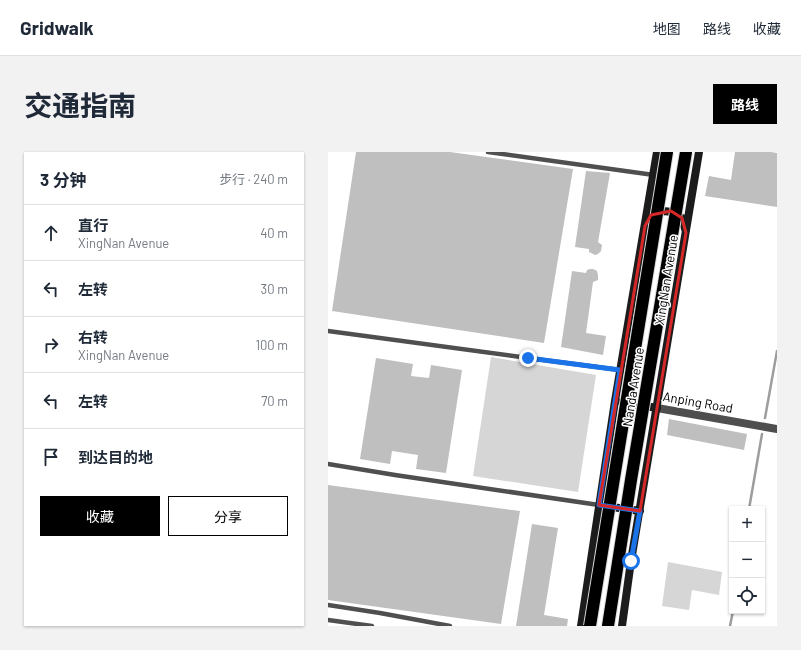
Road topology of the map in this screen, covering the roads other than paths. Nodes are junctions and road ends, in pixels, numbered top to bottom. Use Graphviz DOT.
graph roads {
  1 [pos="488,152"];
  2 [pos="657,152"];
  3 [pos="667,152"];
  4 [pos="686,152"];
  5 [pos="699,152"];
  6 [pos="654,175"];
  7 [pos="645,226"];
  8 [pos="686,233"];
  9 [pos="328,330"];
  10 [pos="620,370"];
  11 [pos="615,401"];
  12 [pos="657,408"];
  13 [pos="777,429"];
  14 [pos="328,464"];
  15 [pos="599,505"];
  16 [pos="640,511"];
  17 [pos="328,605"];
  18 [pos="328,620"];
  19 [pos="372,626"];
  20 [pos="450,626"];
  21 [pos="581,626"];
  22 [pos="590,626"];
  23 [pos="608,626"];
  24 [pos="622,626"];
  1 -- 6 [label="lane"];
  2 -- 6 [label="main road"];
  3 -- 22 [label="highway, Nanda Avenue, bridge"];
  4 -- 23 [label="highway, Nanda Avenue, bridge"];
  5 -- 8 [label="main road, XingNan Avenue"];
  6 -- 7 [label="main road"];
  7 -- 8 [label="main road"];
  7 -- 10 [label="main road"];
  8 -- 12 [label="main road, XingNan Avenue"];
  9 -- 10 [label="lane"];
  10 -- 11 [label="main road"];
  11 -- 12 [label="main road, Anping Road"];
  11 -- 15 [label="main road"];
  12 -- 13 [label="street, Anping Road"];
  12 -- 16 [label="main road, XingNan Avenue"];
  14 -- 15 [label="lane"];
  15 -- 16 [label="main road"];
  15 -- 21 [label="main road"];
  16 -- 24 [label="main road, XingNan Avenue"];
  17 -- 20 [label="lane"];
  18 -- 19 [label="lane"];
}
